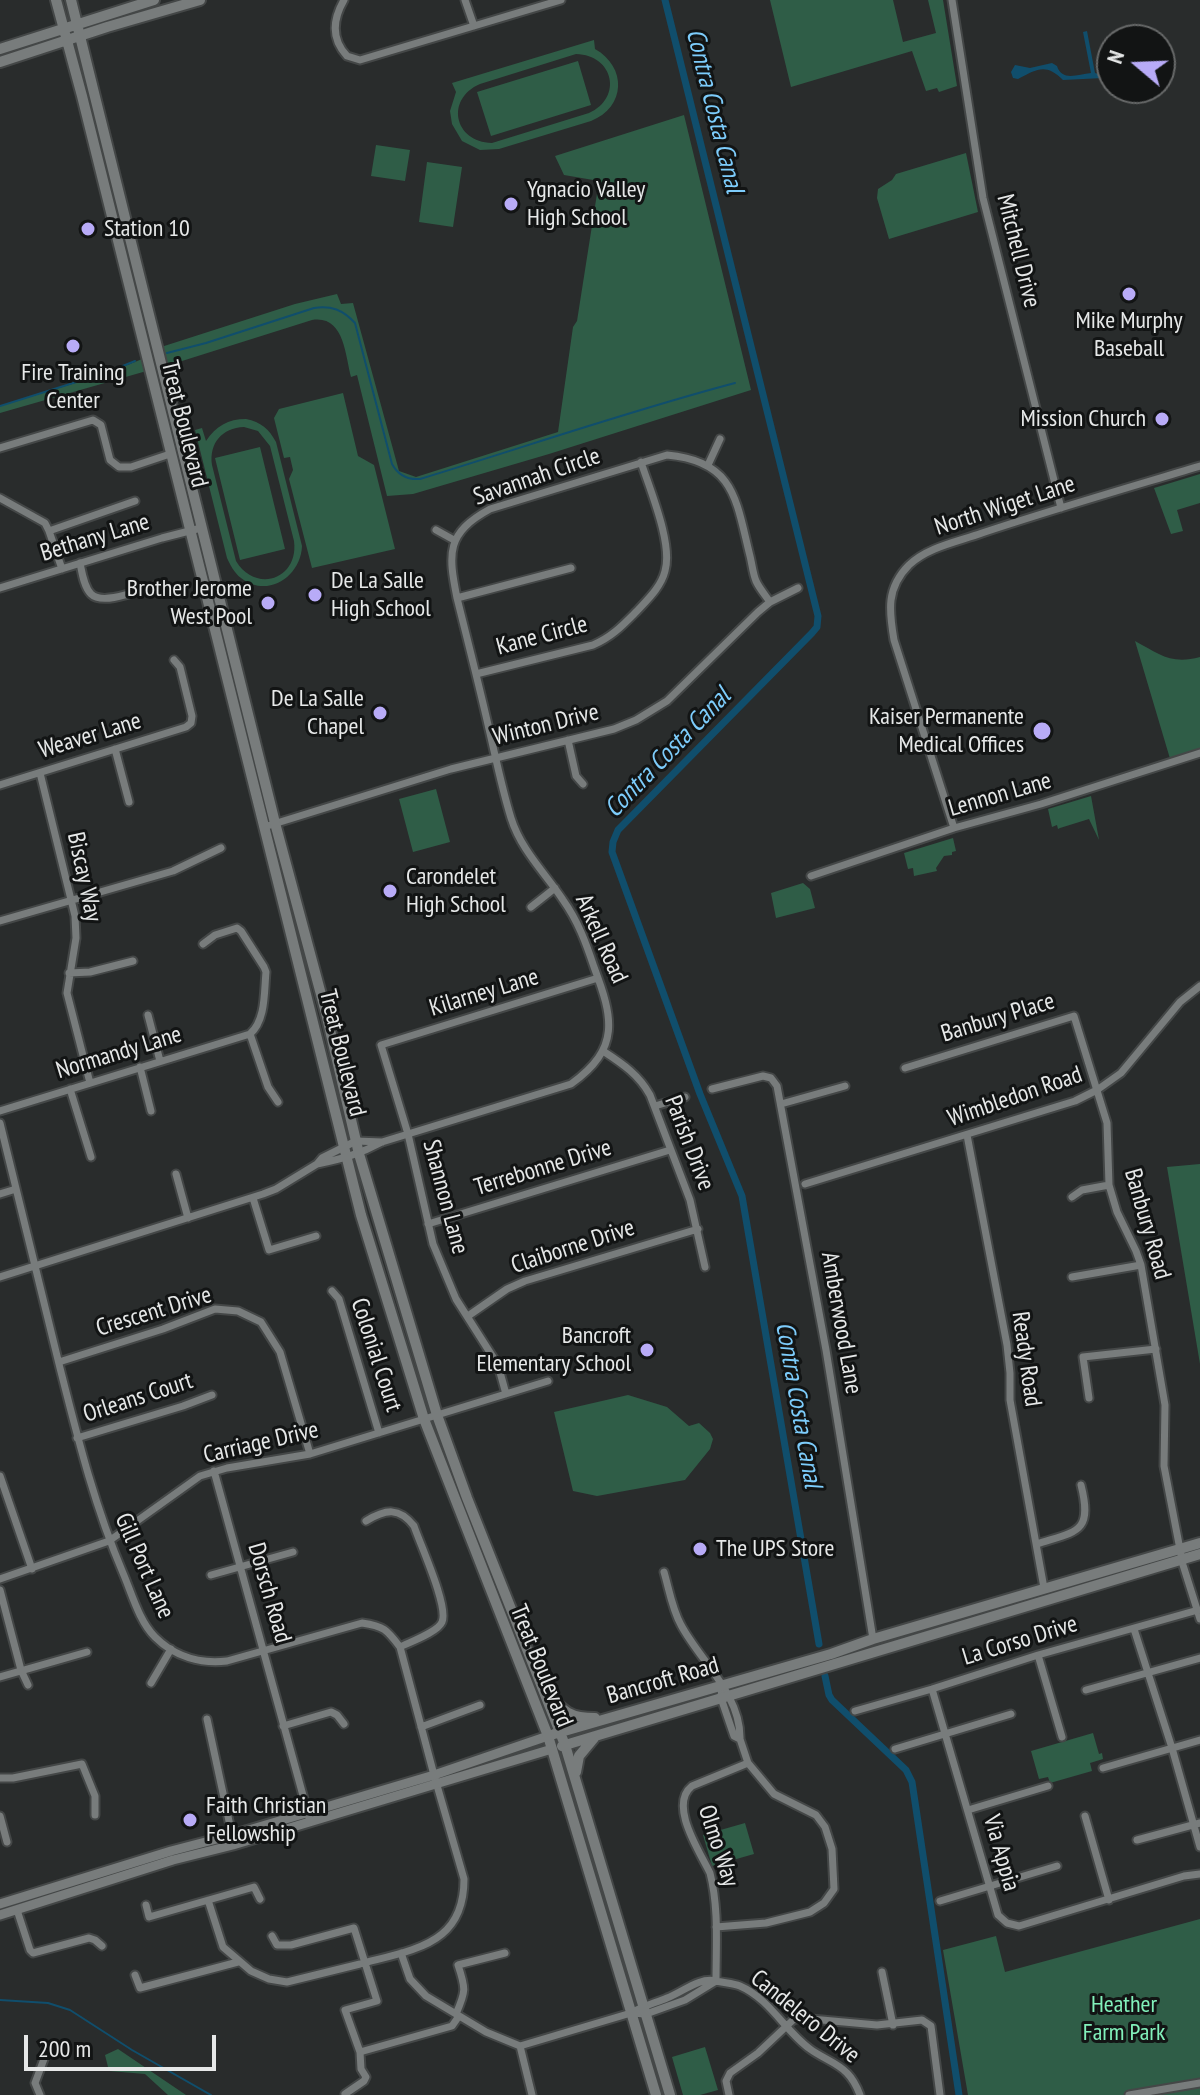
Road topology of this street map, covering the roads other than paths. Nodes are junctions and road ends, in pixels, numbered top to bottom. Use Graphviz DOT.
graph roads {
  1 [pos="56,0"];
  2 [pos="71,0"];
  3 [pos="154,0"];
  4 [pos="200,0"];
  5 [pos="344,0"];
  6 [pos="465,0"];
  7 [pos="561,0"];
  8 [pos="952,0"];
  9 [pos="543,2"];
  10 [pos="78,24"];
  11 [pos="474,26"];
  12 [pos="64,29"];
  13 [pos="81,36"];
  14 [pos="68,41"];
  15 [pos="0,49"];
  16 [pos="0,62"];
  17 [pos="720,439"];
  18 [pos="0,448"];
  19 [pos="170,454"];
  20 [pos="641,462"];
  21 [pos="708,465"];
  22 [pos="1200,466"];
  23 [pos="3,500"];
  24 [pos="135,501"];
  25 [pos="1061,508"];
  26 [pos="0,512"];
  27 [pos="201,528"];
  28 [pos="436,530"];
  29 [pos="49,531"];
  30 [pos="189,531"];
  31 [pos="454,540"];
  32 [pos="80,563"];
  33 [pos="571,568"];
  34 [pos="62,569"];
  35 [pos="154,586"];
  36 [pos="0,588"];
  37 [pos="798,588"];
  38 [pos="457,598"];
  39 [pos="770,602"];
  40 [pos="174,660"];
  41 [pos="476,674"];
  42 [pos="568,740"];
  43 [pos="115,749"];
  44 [pos="1200,753"];
  45 [pos="496,759"];
  46 [pos="40,773"];
  47 [pos="583,784"];
  48 [pos="0,785"];
  49 [pos="129,802"];
  50 [pos="275,823"];
  51 [pos="264,827"];
  52 [pos="954,828"];
  53 [pos="221,848"];
  54 [pos="811,876"];
  55 [pos="555,888"];
  56 [pos="72,901"];
  57 [pos="531,907"];
  58 [pos="0,921"];
  59 [pos="203,944"];
  60 [pos="133,961"];
  61 [pos="69,973"];
  62 [pos="598,978"];
  63 [pos="1200,986"];
  64 [pos="148,1015"];
  65 [pos="250,1034"];
  66 [pos="381,1045"];
  67 [pos="603,1051"];
  68 [pos="160,1061"];
  69 [pos="140,1067"];
  70 [pos="905,1068"];
  71 [pos="90,1083"];
  72 [pos="845,1086"];
  73 [pos="70,1089"];
  74 [pos="712,1089"];
  75 [pos="1097,1090"];
  76 [pos="685,1097"];
  77 [pos="278,1102"];
  78 [pos="781,1104"];
  79 [pos="655,1106"];
  80 [pos="0,1111"];
  81 [pos="151,1111"];
  82 [pos="0,1123"];
  83 [pos="408,1134"];
  84 [pos="967,1135"];
  85 [pos="356,1141"];
  86 [pos="382,1142"];
  87 [pos="670,1150"];
  88 [pos="345,1153"];
  89 [pos="359,1154"];
  90 [pos="91,1157"];
  91 [pos="176,1174"];
  92 [pos="805,1184"];
  93 [pos="1109,1185"];
  94 [pos="16,1189"];
  95 [pos="0,1194"];
  96 [pos="1072,1197"];
  97 [pos="253,1198"];
  98 [pos="188,1218"];
  99 [pos="428,1224"];
  100 [pos="698,1229"];
  101 [pos="316,1236"];
  102 [pos="1141,1265"];
  103 [pos="34,1267"];
  104 [pos="705,1267"];
  105 [pos="0,1277"];
  106 [pos="1072,1277"];
  107 [pos="332,1291"];
  108 [pos="468,1316"];
  109 [pos="1156,1349"];
  110 [pos="59,1362"];
  111 [pos="548,1381"];
  112 [pos="506,1394"];
  113 [pos="212,1395"];
  114 [pos="1089,1398"];
  115 [pos="437,1415"];
  116 [pos="424,1419"];
  117 [pos="379,1433"];
  118 [pos="77,1438"];
  119 [pos="310,1454"];
  120 [pos="214,1471"];
  121 [pos="0,1476"];
  122 [pos="1081,1485"];
  123 [pos="366,1521"];
  124 [pos="109,1541"];
  125 [pos="1200,1543"];
  126 [pos="1037,1544"];
  127 [pos="293,1552"];
  128 [pos="1181,1554"];
  129 [pos="1200,1554"];
  130 [pos="241,1565"];
  131 [pos="32,1569"];
  132 [pos="664,1572"];
  133 [pos="211,1575"];
  134 [pos="0,1579"];
  135 [pos="1044,1588"];
  136 [pos="0,1590"];
  137 [pos="1199,1614"];
  138 [pos="1134,1629"];
  139 [pos="873,1639"];
  140 [pos="400,1647"];
  141 [pos="171,1649"];
  142 [pos="265,1651"];
  143 [pos="87,1652"];
  144 [pos="1038,1655"];
  145 [pos="857,1657"];
  146 [pos="1200,1658"];
  147 [pos="21,1670"];
  148 [pos="1148,1672"];
  149 [pos="0,1677"];
  150 [pos="151,1683"];
  151 [pos="722,1684"];
  152 [pos="28,1685"];
  153 [pos="544,1689"];
  154 [pos="932,1689"];
  155 [pos="1086,1690"];
  156 [pos="725,1697"];
  157 [pos="480,1705"];
  158 [pos="855,1711"];
  159 [pos="1011,1714"];
  160 [pos="605,1718"];
  161 [pos="207,1719"];
  162 [pos="344,1724"];
  163 [pos="283,1726"];
  164 [pos="421,1727"];
  165 [pos="560,1731"];
  166 [pos="944,1735"];
  167 [pos="548,1736"];
  168 [pos="596,1736"];
  169 [pos="1062,1737"];
  170 [pos="1200,1740"];
  171 [pos="565,1745"];
  172 [pos="1172,1748"];
  173 [pos="552,1749"];
  174 [pos="895,1749"];
  175 [pos="748,1763"];
  176 [pos="1103,1768"];
  177 [pos="0,1778"];
  178 [pos="575,1778"];
  179 [pos="435,1780"];
  180 [pos="1048,1786"];
  181 [pos="968,1810"];
  182 [pos="95,1815"];
  183 [pos="0,1816"];
  184 [pos="309,1816"];
  185 [pos="1085,1816"];
  186 [pos="1197,1824"];
  187 [pos="232,1835"];
  188 [pos="1137,1840"];
  189 [pos="7,1842"];
  190 [pos="1200,1847"];
  191 [pos="1057,1866"];
  192 [pos="1200,1874"];
  193 [pos="990,1887"];
  194 [pos="260,1899"];
  195 [pos="208,1900"];
  196 [pos="1109,1900"];
  197 [pos="940,1901"];
  198 [pos="0,1904"];
  199 [pos="146,1905"];
  200 [pos="17,1910"];
  201 [pos="0,1915"];
  202 [pos="716,1927"];
  203 [pos="272,1936"];
  204 [pos="102,1946"];
  205 [pos="401,1953"];
  206 [pos="505,1953"];
  207 [pos="238,1962"];
  208 [pos="365,1962"];
  209 [pos="882,1972"];
  210 [pos="135,1975"];
  211 [pos="716,1981"];
  212 [pos="644,2010"];
  213 [pos="631,2013"];
  214 [pos="458,2015"];
  215 [pos="893,2025"];
  216 [pos="787,2026"];
  217 [pos="520,2046"];
  218 [pos="360,2052"];
  219 [pos="44,2059"];
  220 [pos="1200,2083"];
  221 [pos="345,2094"];
  222 [pos="40,2095"];
  223 [pos="532,2095"];
  224 [pos="656,2095"];
  225 [pos="670,2095"];
  226 [pos="729,2095"];
  227 [pos="860,2095"];
  228 [pos="940,2095"];
  229 [pos="1129,2095"];
  1 -- 12 [label="main road, Treat Boulevard"];
  2 -- 10 [label="main road, Treat Boulevard"];
  3 -- 10 [label="main road"];
  4 -- 13 [label="main road"];
  5 -- 11 [label="street"];
  6 -- 11 [label="street"];
  7 -- 9 [label="street"];
  8 -- 25 [label="street, Mitchell Drive"];
  9 -- 11 [label="street"];
  10 -- 12 [label="main road"];
  10 -- 13 [label="main road, Treat Boulevard"];
  12 -- 14 [label="main road, Treat Boulevard"];
  12 -- 15 [label="main road"];
  13 -- 14 [label="main road"];
  13 -- 27 [label="main road, Treat Boulevard"];
  14 -- 16 [label="main road"];
  14 -- 19 [label="main road, Treat Boulevard"];
  17 -- 21 [label="street"];
  18 -- 19 [label="street"];
  19 -- 30 [label="main road, Treat Boulevard"];
  20 -- 21 [label="street, Savannah Circle"];
  20 -- 31 [label="street, Savannah Circle"];
  20 -- 41 [label="street, Kane Circle"];
  21 -- 39 [label="street"];
  22 -- 25 [label="street, North Wiget Lane"];
  23 -- 26 [label="street"];
  23 -- 29 [label="street"];
  24 -- 29 [label="street"];
  25 -- 52 [label="street, North Wiget Lane"];
  27 -- 30 [label="street, Bethany Lane"];
  27 -- 50 [label="main road, Treat Boulevard"];
  28 -- 31 [label="street"];
  29 -- 34 [label="street"];
  30 -- 32 [label="street, Bethany Lane"];
  30 -- 51 [label="main road, Treat Boulevard"];
  31 -- 38 [label="street"];
  32 -- 34 [label="street, Bethany Lane"];
  32 -- 35 [label="street"];
  33 -- 38 [label="street"];
  34 -- 36 [label="street, Bethany Lane"];
  37 -- 39 [label="street, Winton Drive"];
  38 -- 41 [label="street"];
  39 -- 42 [label="street, Winton Drive"];
  40 -- 43 [label="street, Weaver Lane"];
  41 -- 45 [label="street"];
  42 -- 45 [label="street, Winton Drive"];
  42 -- 47 [label="street"];
  43 -- 46 [label="street, Weaver Lane"];
  43 -- 49 [label="street"];
  44 -- 52 [label="street, Lennon Lane"];
  45 -- 50 [label="street, Winton Drive"];
  45 -- 55 [label="street, Arkell Road"];
  46 -- 48 [label="street, Weaver Lane"];
  46 -- 56 [label="street, Biscay Way"];
  50 -- 51 [label="street, Winton Drive"];
  50 -- 85 [label="main road, Treat Boulevard"];
  51 -- 88 [label="main road, Treat Boulevard"];
  52 -- 54 [label="street, Lennon Lane"];
  53 -- 56 [label="street"];
  55 -- 57 [label="street"];
  55 -- 62 [label="street, Arkell Road"];
  56 -- 58 [label="street"];
  56 -- 61 [label="street, Biscay Way"];
  59 -- 65 [label="street"];
  60 -- 61 [label="street"];
  61 -- 71 [label="street, Biscay Way"];
  62 -- 66 [label="street, Kilarney Lane"];
  62 -- 67 [label="street, Arkell Road"];
  63 -- 75 [label="street, Wimbledon Road"];
  64 -- 68 [label="street"];
  65 -- 68 [label="street, Normandy Lane"];
  65 -- 77 [label="street"];
  66 -- 83 [label="street, Shannon Lane"];
  67 -- 79 [label="street, Parish Drive"];
  67 -- 83 [label="street"];
  68 -- 69 [label="street, Normandy Lane"];
  69 -- 71 [label="street, Normandy Lane"];
  69 -- 81 [label="street"];
  70 -- 75 [label="street, Banbury Place"];
  71 -- 73 [label="street, Normandy Lane"];
  72 -- 78 [label="street"];
  73 -- 80 [label="street, Normandy Lane"];
  73 -- 90 [label="street"];
  74 -- 78 [label="street, Amberwood Lane"];
  75 -- 84 [label="street, Wimbledon Road"];
  75 -- 93 [label="street, Banbury Road"];
  76 -- 79 [label="street"];
  78 -- 139 [label="street, Amberwood Lane"];
  79 -- 87 [label="street, Parish Drive"];
  82 -- 94 [label="street, Gill Port Lane"];
  83 -- 86 [label="street"];
  83 -- 99 [label="street, Shannon Lane"];
  84 -- 92 [label="street, Wimbledon Road"];
  84 -- 126 [label="street, Ready Road"];
  85 -- 86 [label="street"];
  85 -- 88 [label="street"];
  85 -- 89 [label="main road, Treat Boulevard"];
  86 -- 89 [label="street"];
  87 -- 99 [label="street, Terrebonne Drive"];
  87 -- 100 [label="street, Parish Drive"];
  88 -- 89 [label="street"];
  88 -- 97 [label="street"];
  88 -- 116 [label="main road, Treat Boulevard"];
  89 -- 115 [label="main road, Treat Boulevard"];
  91 -- 98 [label="street"];
  93 -- 96 [label="street"];
  93 -- 102 [label="street, Banbury Road"];
  94 -- 95 [label="street"];
  94 -- 103 [label="street, Gill Port Lane"];
  97 -- 98 [label="street"];
  97 -- 101 [label="street"];
  98 -- 103 [label="street"];
  99 -- 108 [label="street, Shannon Lane"];
  100 -- 104 [label="street, Parish Drive"];
  100 -- 108 [label="street, Claiborne Drive"];
  102 -- 106 [label="street"];
  102 -- 109 [label="street, Banbury Road"];
  103 -- 105 [label="street"];
  103 -- 110 [label="street, Gill Port Lane"];
  107 -- 117 [label="street, Colonial Court"];
  108 -- 112 [label="street, Shannon Lane"];
  109 -- 114 [label="street"];
  109 -- 128 [label="street, Banbury Road"];
  110 -- 118 [label="street, Gill Port Lane"];
  110 -- 119 [label="street, Crescent Drive"];
  111 -- 112 [label="street, Carriage Drive"];
  112 -- 115 [label="street, Carriage Drive"];
  113 -- 118 [label="street, Orleans Court"];
  115 -- 116 [label="street, Carriage Drive"];
  115 -- 153 [label="main road, Treat Boulevard"];
  116 -- 117 [label="street, Carriage Drive"];
  116 -- 167 [label="main road, Treat Boulevard"];
  117 -- 119 [label="street, Carriage Drive"];
  118 -- 124 [label="street, Gill Port Lane"];
  119 -- 120 [label="street, Carriage Drive"];
  120 -- 124 [label="street, Carriage Drive"];
  120 -- 130 [label="street, Dorsch Road"];
  121 -- 131 [label="street"];
  122 -- 126 [label="street"];
  123 -- 140 [label="street"];
  124 -- 131 [label="street, Carriage Drive"];
  124 -- 141 [label="street, Gill Port Lane"];
  125 -- 128 [label="main road, Bancroft Road"];
  126 -- 135 [label="street, Ready Road"];
  127 -- 130 [label="street"];
  128 -- 129 [label="main road, Bancroft Road"];
  128 -- 135 [label="main road, Bancroft Road"];
  128 -- 137 [label="street, Banbury Road"];
  128 -- 145 [label="main road, Bancroft Road"];
  130 -- 133 [label="street"];
  130 -- 142 [label="street, Dorsch Road"];
  131 -- 134 [label="street, Carriage Drive"];
  132 -- 151 [label="street"];
  135 -- 139 [label="main road, Bancroft Road"];
  136 -- 147 [label="street"];
  137 -- 138 [label="street, La Corso Drive"];
  138 -- 144 [label="street, La Corso Drive"];
  138 -- 148 [label="street"];
  139 -- 145 [label="main road"];
  139 -- 151 [label="main road, Bancroft Road"];
  140 -- 142 [label="street, Gill Port Lane"];
  140 -- 164 [label="street"];
  141 -- 142 [label="street, Gill Port Lane"];
  141 -- 150 [label="street"];
  142 -- 163 [label="street, Dorsch Road"];
  143 -- 147 [label="street"];
  144 -- 154 [label="street, La Corso Drive"];
  144 -- 169 [label="street"];
  145 -- 156 [label="main road, Bancroft Road"];
  146 -- 148 [label="street"];
  147 -- 149 [label="street"];
  147 -- 152 [label="street"];
  148 -- 155 [label="street"];
  148 -- 172 [label="street"];
  151 -- 156 [label="street"];
  151 -- 160 [label="main road, Bancroft Road"];
  153 -- 160 [label="main road"];
  153 -- 165 [label="main road, Treat Boulevard"];
  154 -- 158 [label="street, La Corso Drive"];
  154 -- 166 [label="street, Via Appia"];
  156 -- 168 [label="main road, Bancroft Road"];
  156 -- 175 [label="street"];
  157 -- 164 [label="street"];
  159 -- 166 [label="street"];
  160 -- 165 [label="main road, Bancroft Road"];
  161 -- 187 [label="street"];
  162 -- 163 [label="street"];
  163 -- 184 [label="street, Dorsch Road"];
  164 -- 179 [label="street"];
  165 -- 167 [label="main road, Bancroft Road"];
  165 -- 171 [label="main road, Treat Boulevard"];
  166 -- 174 [label="street"];
  166 -- 181 [label="street, Via Appia"];
  167 -- 173 [label="main road, Treat Boulevard"];
  167 -- 179 [label="street, Bancroft Road"];
  168 -- 171 [label="main road, Bancroft Road"];
  168 -- 178 [label="main road"];
  170 -- 172 [label="street"];
  171 -- 173 [label="main road, Bancroft Road"];
  171 -- 178 [label="main road, Treat Boulevard"];
  172 -- 176 [label="street"];
  172 -- 186 [label="street"];
  173 -- 179 [label="street, Bancroft Road"];
  173 -- 213 [label="main road, Treat Boulevard"];
  175 -- 202 [label="street, Olmo Way"];
  175 -- 202 [label="street"];
  177 -- 182 [label="street"];
  178 -- 212 [label="main road, Treat Boulevard"];
  179 -- 184 [label="street, Bancroft Road"];
  179 -- 205 [label="street"];
  180 -- 181 [label="street"];
  181 -- 193 [label="street, Via Appia"];
  183 -- 189 [label="street"];
  184 -- 187 [label="street, Bancroft Road"];
  184 -- 200 [label="street, Bancroft Road"];
  185 -- 196 [label="street"];
  186 -- 188 [label="street"];
  186 -- 190 [label="street"];
  187 -- 198 [label="street, Bancroft Road"];
  191 -- 193 [label="street"];
  192 -- 196 [label="street, Via Appia"];
  193 -- 196 [label="street, Via Appia"];
  193 -- 197 [label="street"];
  194 -- 195 [label="street"];
  195 -- 199 [label="street"];
  195 -- 207 [label="street"];
  200 -- 201 [label="street, Bancroft Road"];
  200 -- 204 [label="street"];
  202 -- 211 [label="street, Olmo Way"];
  203 -- 208 [label="street"];
  205 -- 208 [label="street"];
  205 -- 214 [label="street"];
  206 -- 214 [label="street"];
  207 -- 208 [label="street"];
  207 -- 210 [label="street"];
  208 -- 218 [label="street"];
  209 -- 215 [label="street"];
  211 -- 212 [label="street, Candelero Drive"];
  211 -- 216 [label="street, Candelero Drive"];
  212 -- 213 [label="street, Candelero Drive"];
  212 -- 225 [label="main road, Treat Boulevard"];
  213 -- 217 [label="street, Candelero Drive"];
  213 -- 224 [label="main road, Treat Boulevard"];
  214 -- 217 [label="street"];
  214 -- 218 [label="street"];
  215 -- 216 [label="street"];
  215 -- 228 [label="street"];
  216 -- 226 [label="street"];
  216 -- 227 [label="street, Candelero Drive"];
  217 -- 223 [label="street"];
  218 -- 221 [label="street"];
  219 -- 222 [label="street"];
  220 -- 229 [label="street"];
}
